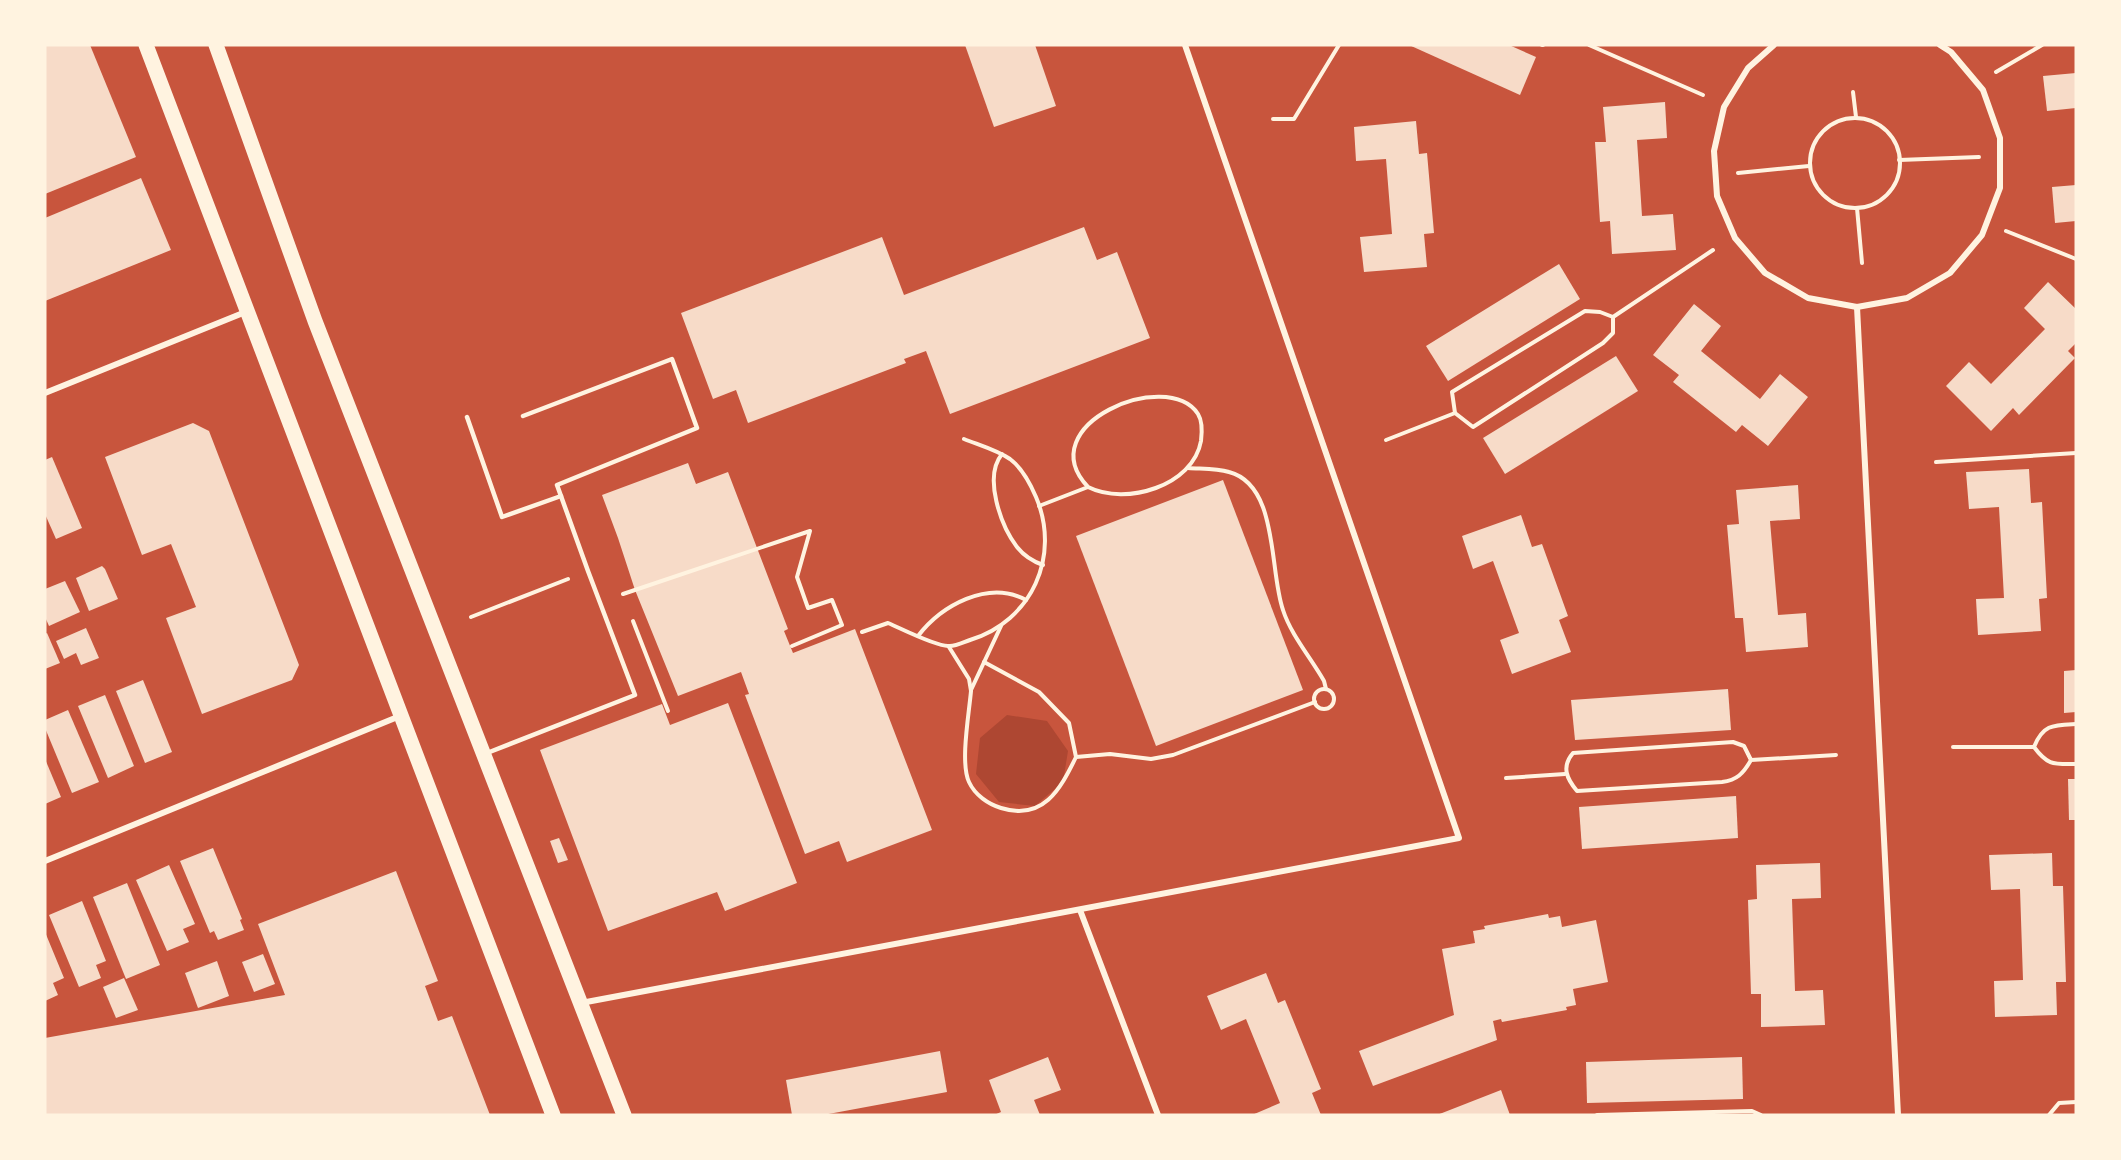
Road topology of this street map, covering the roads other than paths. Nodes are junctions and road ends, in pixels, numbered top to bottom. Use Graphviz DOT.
graph roads {
  1 [pos="146,45"];
  2 [pos="216,45"];
  3 [pos="1185,45"];
  4 [pos="1774,45"];
  5 [pos="1940,45"];
  6 [pos="1857,307"];
  7 [pos="248,310"];
  8 [pos="45,393"];
  9 [pos="523,416"];
  10 [pos="467,417"];
  11 [pos="561,496"];
  12 [pos="401,716"];
  13 [pos="482,754"];
  14 [pos="45,861"];
  15 [pos="1080,910"];
  16 [pos="579,1003"];
  17 [pos="553,1115"];
  18 [pos="624,1115"];
  19 [pos="1158,1115"];
  20 [pos="1898,1115"];
  1 -- 7 [label="main road"];
  2 -- 13 [label="main road"];
  3 -- 15 [label="street"];
  4 -- 6 [label="street"];
  5 -- 6 [label="street"];
  6 -- 20 [label="street"];
  7 -- 8 [label="street"];
  7 -- 12 [label="main road"];
  9 -- 11 [label="lane"];
  10 -- 11 [label="lane"];
  11 -- 13 [label="lane"];
  12 -- 14 [label="street"];
  12 -- 17 [label="main road"];
  13 -- 16 [label="main road"];
  15 -- 16 [label="street"];
  15 -- 19 [label="street"];
  16 -- 18 [label="main road"];
}
